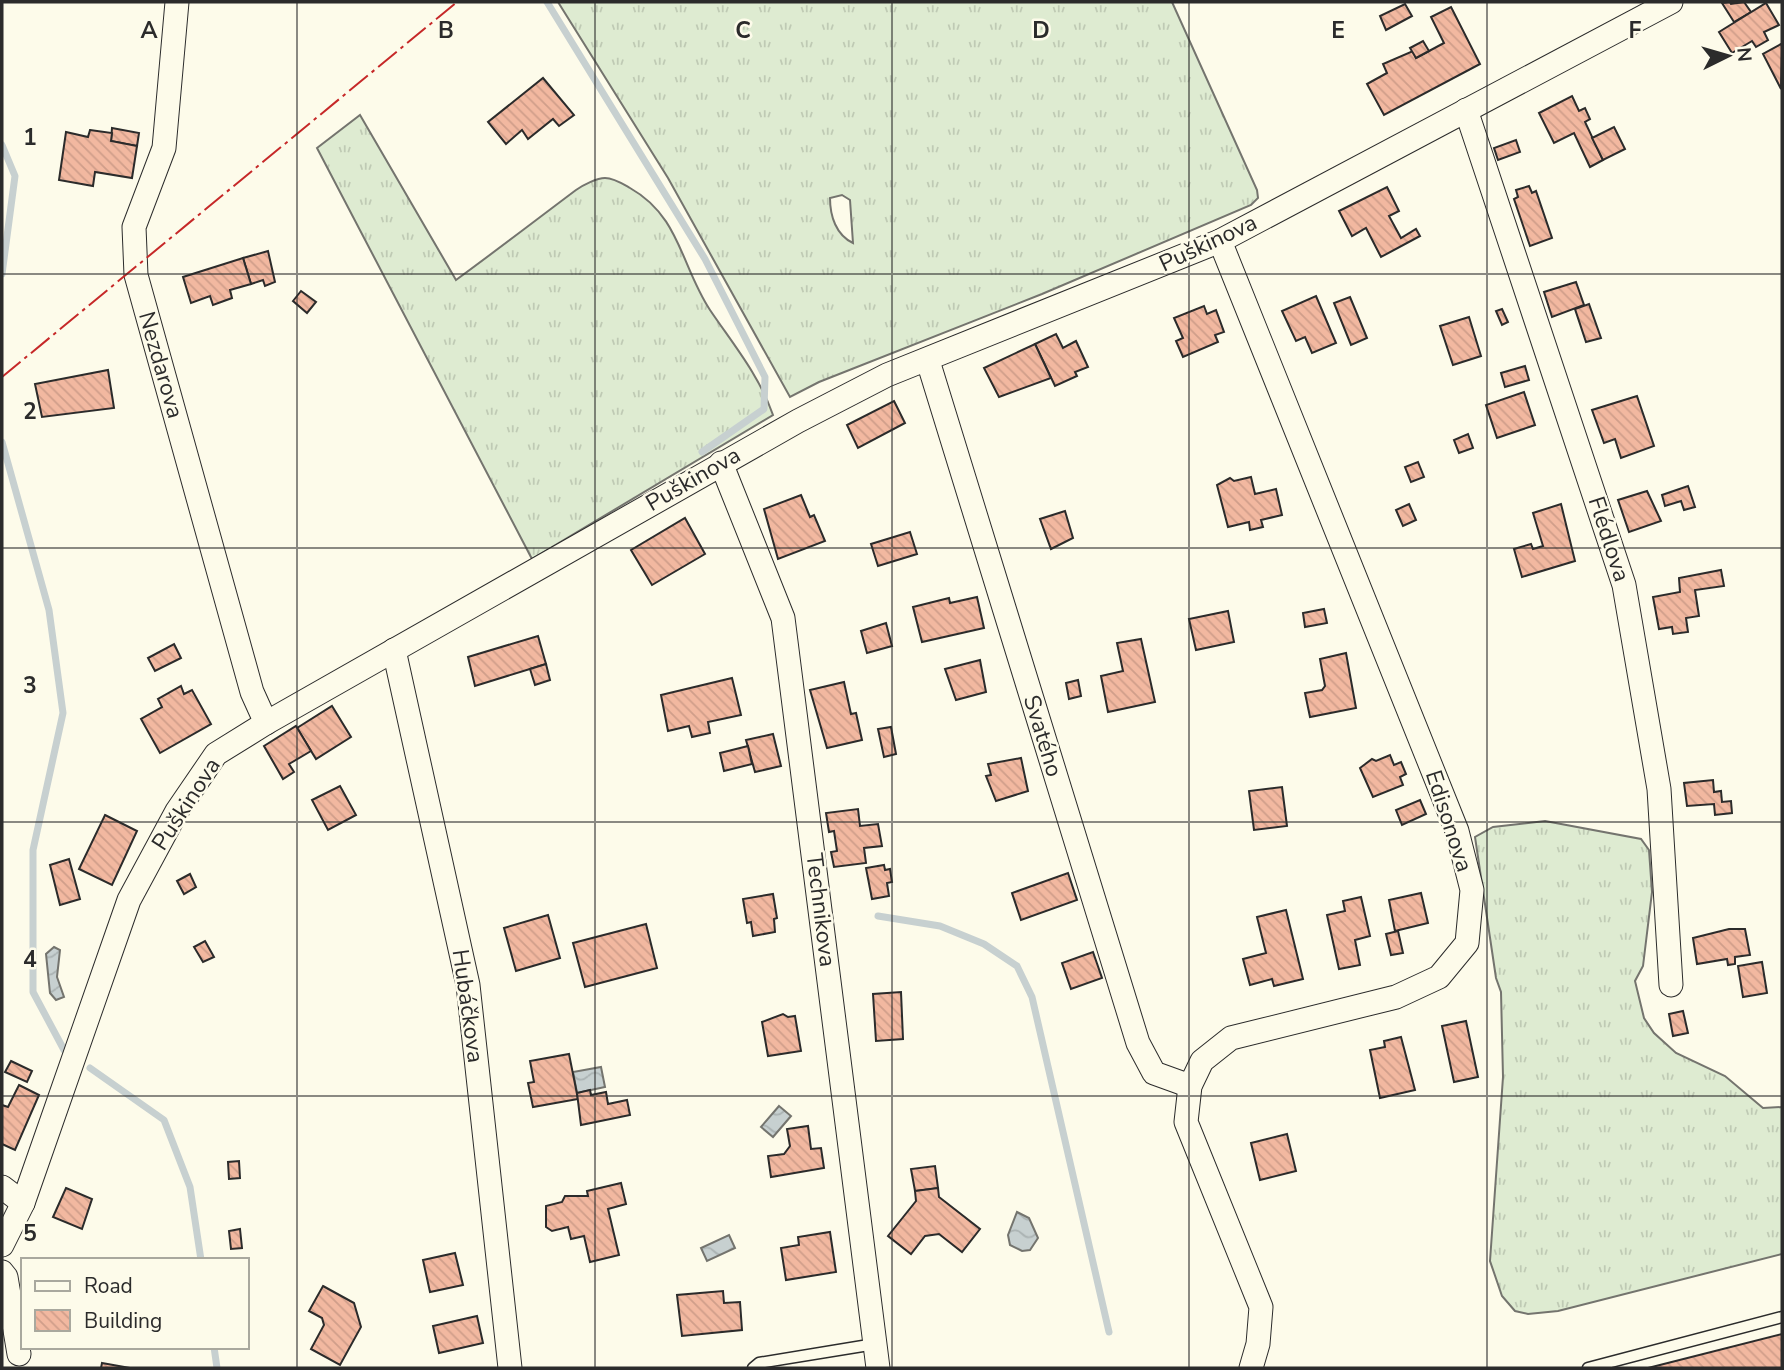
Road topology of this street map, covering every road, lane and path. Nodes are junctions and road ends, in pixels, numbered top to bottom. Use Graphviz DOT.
graph roads {
  1 [pos="177,2"];
  2 [pos="1671,2"];
  3 [pos="1466,110"];
  4 [pos="1220,241"];
  5 [pos="928,361"];
  6 [pos="720,463"];
  7 [pos="394,650"];
  8 [pos="266,723"];
  9 [pos="1671,985"];
  10 [pos="1190,1086"];
  11 [pos="2,1187"];
  12 [pos="23,1203"];
  13 [pos="2,1245"];
  14 [pos="2,1272"];
  15 [pos="1782,1317"];
  16 [pos="875,1344"];
  17 [pos="19,1354"];
  18 [pos="510,1368"];
  19 [pos="753,1368"];
  20 [pos="878,1368"];
  21 [pos="1251,1368"];
  22 [pos="1588,1368"];
  1 -- 8 [label="street, Nezdarova"];
  2 -- 3 [label="street, Puškinova"];
  3 -- 4 [label="street, Puškinova"];
  3 -- 9 [label="street, Flédlova"];
  4 -- 5 [label="street, Puškinova"];
  4 -- 10 [label="street, Edisonova"];
  5 -- 6 [label="street, Puškinova"];
  5 -- 10 [label="street, Svatého"];
  6 -- 7 [label="street, Puškinova"];
  6 -- 16 [label="street, Technikova"];
  7 -- 8 [label="street, Puškinova"];
  7 -- 18 [label="street, Hubáčkova"];
  8 -- 12 [label="street, Puškinova"];
  10 -- 21 [label="street, Edisonova"];
  11 -- 12 [label="street"];
  12 -- 13 [label="street, Puškinova"];
  14 -- 17 [label="street"];
  15 -- 22 [label="lane"];
  16 -- 19 [label="lane"];
  16 -- 20 [label="street, Technikova"];
}
